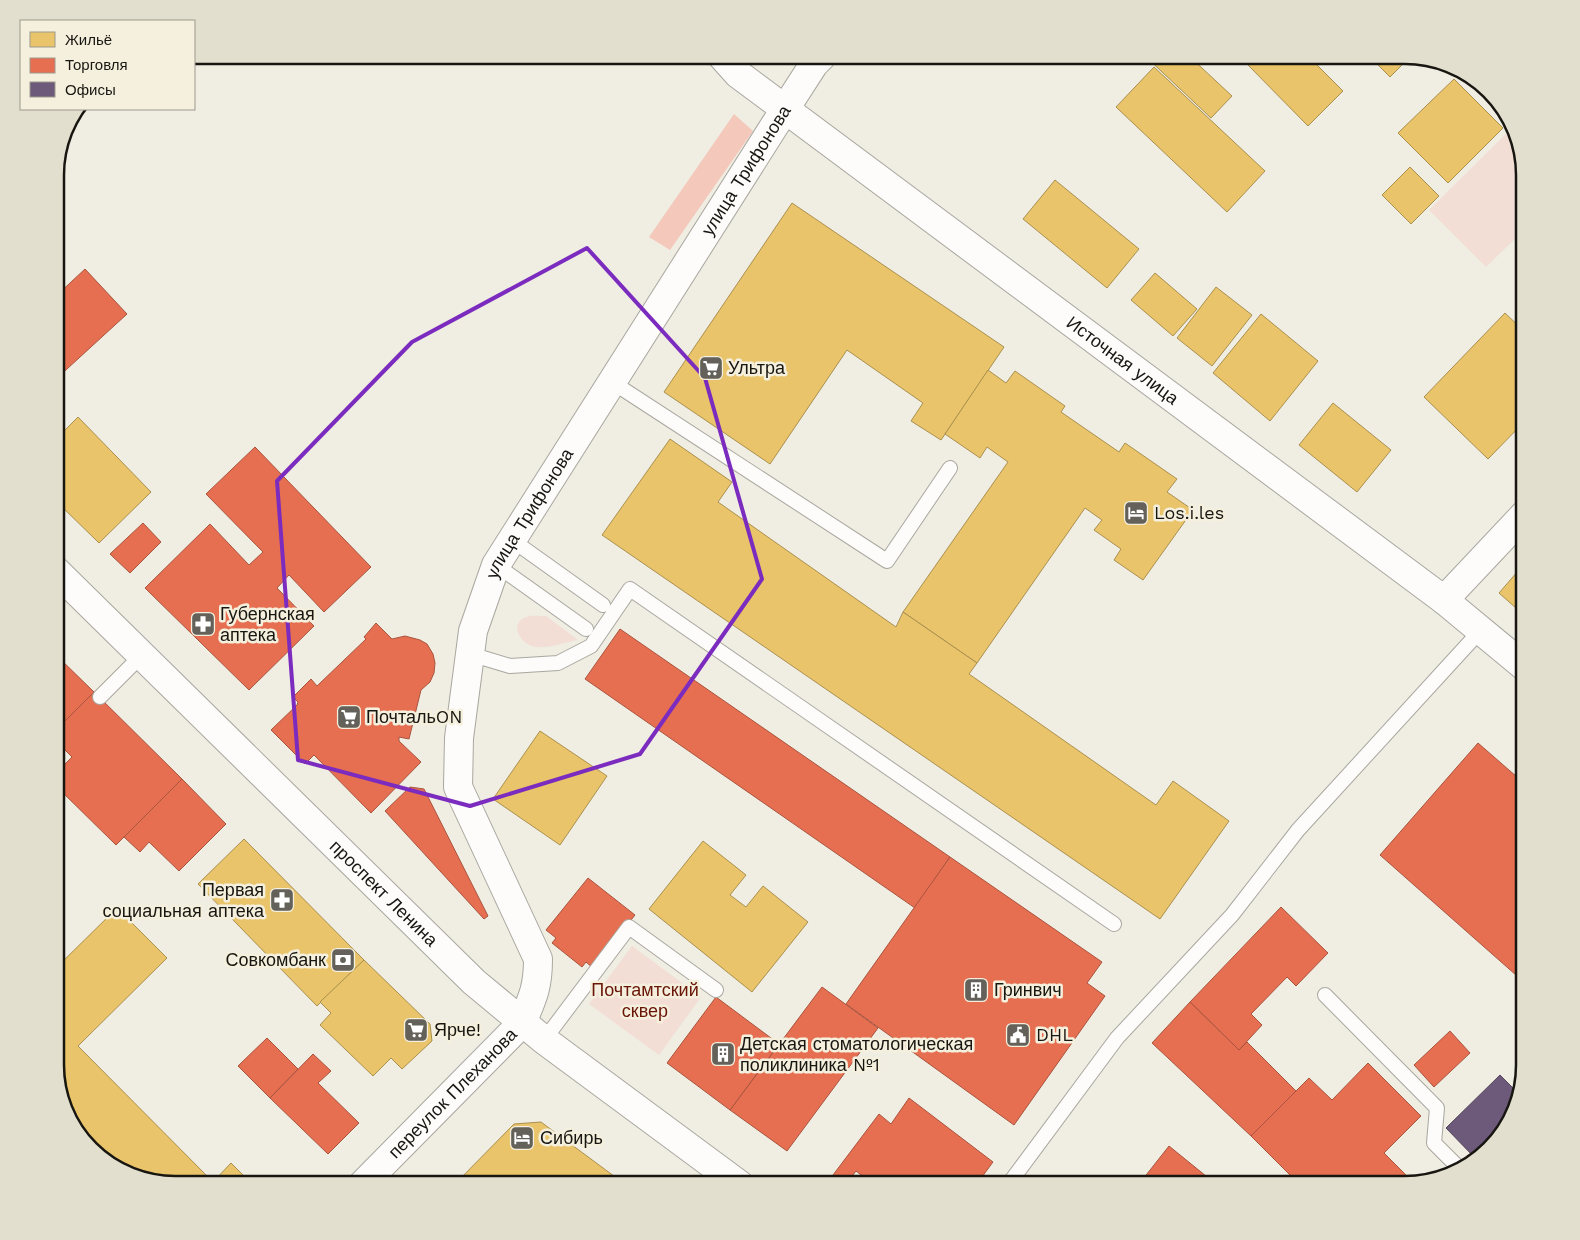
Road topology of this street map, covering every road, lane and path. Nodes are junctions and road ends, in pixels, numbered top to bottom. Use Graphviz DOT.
graph roads {
  1 [pos="729,64"];
  2 [pos="814,64"];
  3 [pos="785,109"];
  4 [pos="612,382"];
  5 [pos="950,468"];
  6 [pos="1516,524"];
  7 [pos="512,540"];
  8 [pos="496,565"];
  9 [pos="64,579"];
  10 [pos="1444,600"];
  11 [pos="603,606"];
  12 [pos="586,629"];
  13 [pos="1481,630"];
  14 [pos="470,654"];
  15 [pos="142,655"];
  16 [pos="1516,659"];
  17 [pos="100,697"];
  18 [pos="1114,924"];
  19 [pos="716,990"];
  20 [pos="1325,996"];
  21 [pos="522,1022"];
  22 [pos="544,1040"];
  23 [pos="1455,1164"];
  24 [pos="371,1176"];
  25 [pos="728,1176"];
  26 [pos="1015,1176"];
  1 -- 3 [label="street, Источная улица"];
  2 -- 3 [label="street, улица Трифонова"];
  3 -- 4 [label="street, улица Трифонова"];
  3 -- 10 [label="street, Источная улица"];
  4 -- 5 [label="lane"];
  4 -- 7 [label="street, улица Трифонова"];
  6 -- 10 [label="street"];
  7 -- 8 [label="street, улица Трифонова"];
  7 -- 11 [label="lane"];
  8 -- 12 [label="lane"];
  8 -- 14 [label="street, улица Трифонова"];
  9 -- 15 [label="street, проспект Ленина"];
  10 -- 13 [label="street, Источная улица"];
  13 -- 16 [label="street, Источная улица"];
  13 -- 26 [label="lane"];
  14 -- 18 [label="lane"];
  14 -- 21 [label="street, улица Трифонова"];
  15 -- 17 [label="lane"];
  15 -- 21 [label="street, проспект Ленина"];
  19 -- 22 [label="lane"];
  20 -- 23 [label="lane"];
  21 -- 22 [label="street, проспект Ленина"];
  21 -- 24 [label="street, переулок Плеханова"];
  22 -- 25 [label="street, проспект Ленина"];
}
